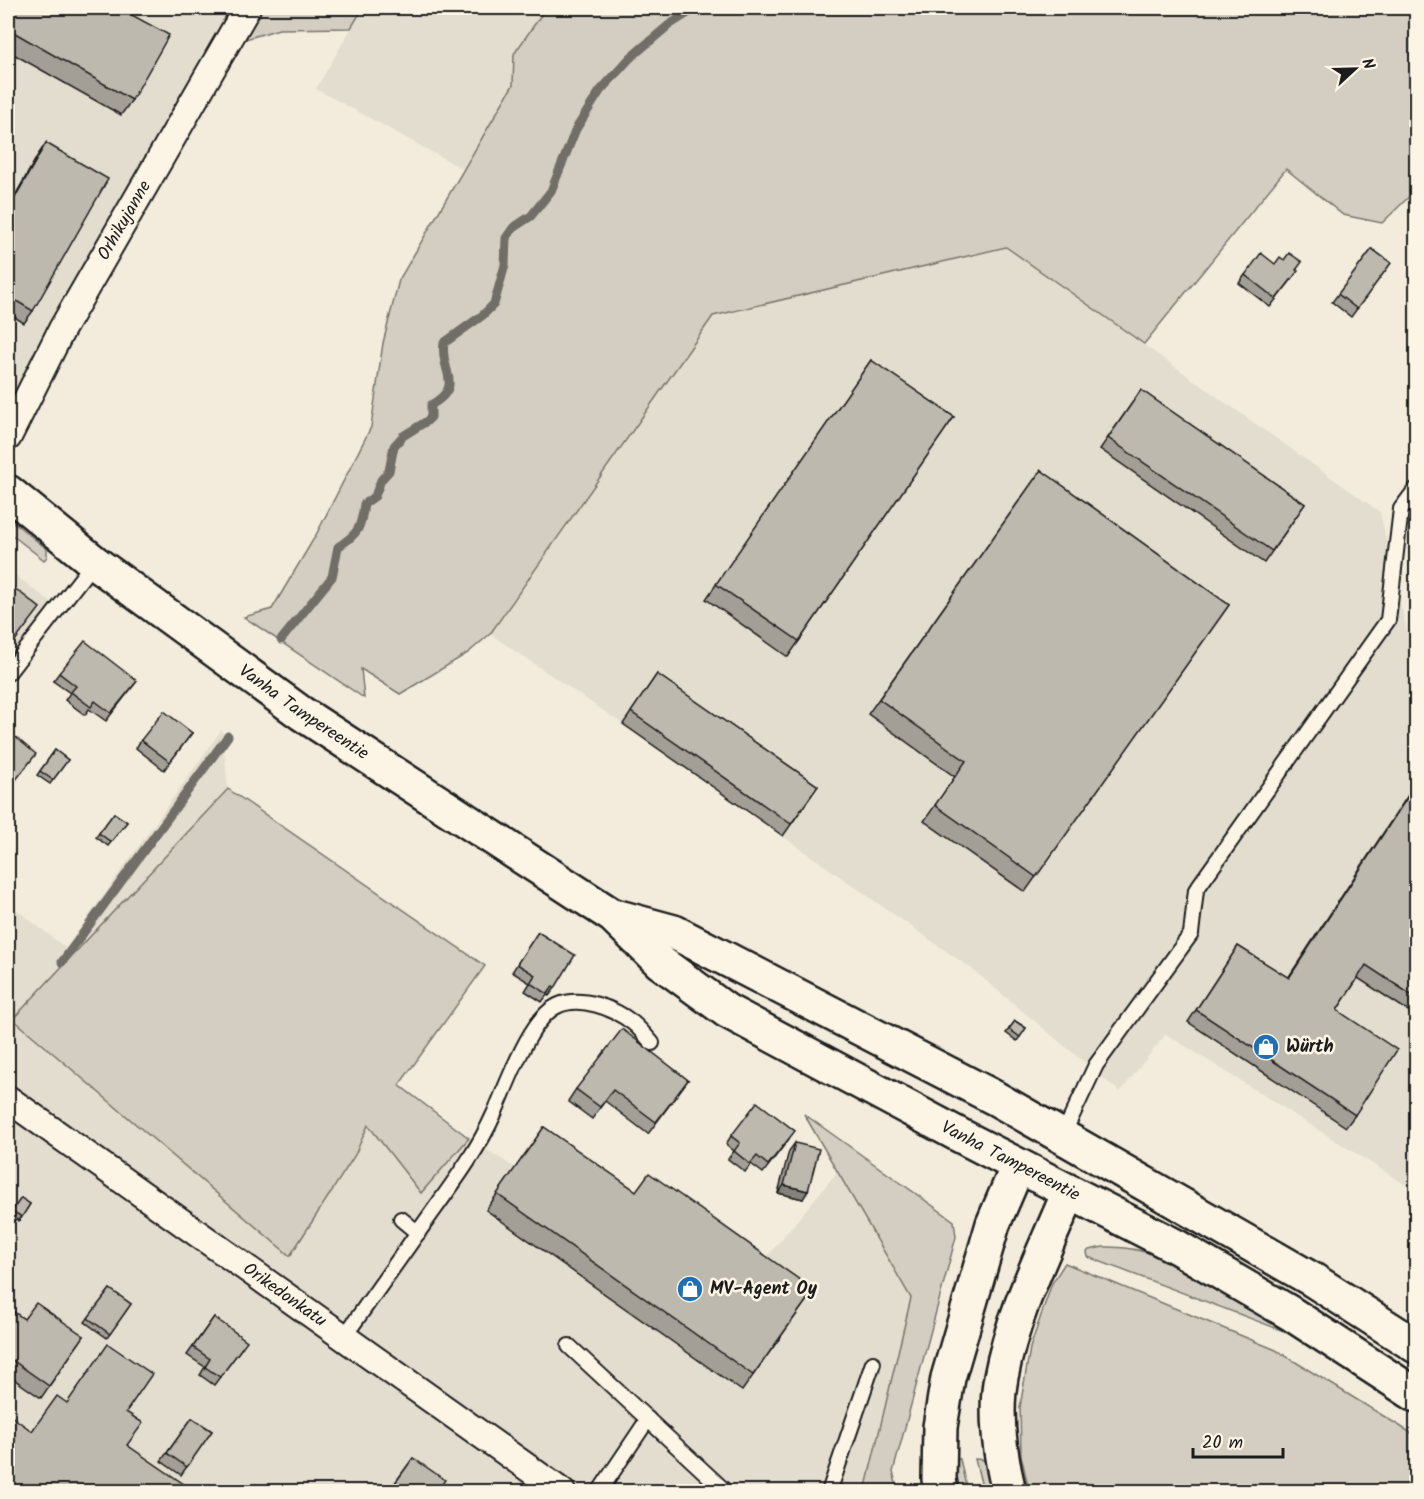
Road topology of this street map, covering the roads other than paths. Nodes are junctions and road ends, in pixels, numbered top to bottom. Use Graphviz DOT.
graph roads {
  1 [pos="247,8"];
  2 [pos="8,437"];
  3 [pos="1416,489"];
  4 [pos="8,492"];
  5 [pos="94,562"];
  6 [pos="8,673"];
  7 [pos="613,916"];
  8 [pos="652,1043"];
  9 [pos="8,1099"];
  10 [pos="1062,1137"];
  11 [pos="1018,1166"];
  12 [pos="1069,1192"];
  13 [pos="401,1220"];
  14 [pos="418,1233"];
  15 [pos="344,1337"];
  16 [pos="1416,1346"];
  17 [pos="569,1347"];
  18 [pos="873,1362"];
  19 [pos="1416,1395"];
  20 [pos="648,1419"];
  21 [pos="562,1491"];
  22 [pos="599,1491"];
  23 [pos="726,1491"];
  24 [pos="829,1491"];
  25 [pos="941,1491"];
  26 [pos="1009,1491"];
  1 -- 2 [label="street, Orhikujanne"];
  3 -- 10 [label="lane"];
  4 -- 5 [label="main road, Vanha Tampereentie"];
  5 -- 6 [label="lane"];
  5 -- 7 [label="main road, Vanha Tampereentie"];
  7 -- 10 [label="main road, Vanha Tampereentie"];
  7 -- 11 [label="main road, Vanha Tampereentie"];
  8 -- 14 [label="lane"];
  9 -- 15 [label="street, Orikedonkatu"];
  10 -- 11 [label="main road"];
  10 -- 12 [label="main road"];
  10 -- 16 [label="main road, Vanha Tampereentie"];
  11 -- 12 [label="main road, Vanha Tampereentie"];
  11 -- 25 [label="main road"];
  12 -- 19 [label="main road, Vanha Tampereentie"];
  12 -- 26 [label="main road"];
  13 -- 14 [label="lane"];
  14 -- 15 [label="lane"];
  15 -- 21 [label="street, Orikedonkatu"];
  17 -- 20 [label="lane"];
  18 -- 24 [label="lane"];
  20 -- 22 [label="lane"];
  20 -- 23 [label="lane"];
}
